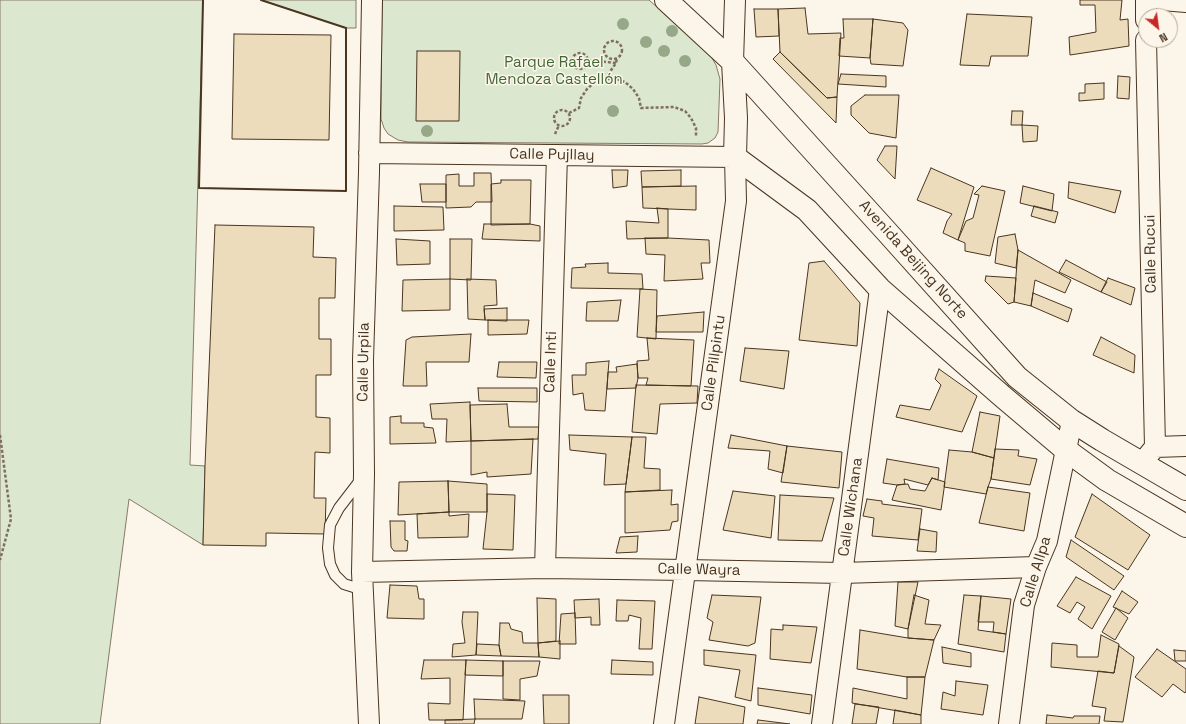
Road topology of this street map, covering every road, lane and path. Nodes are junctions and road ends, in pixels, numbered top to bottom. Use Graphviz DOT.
graph roads {
  1 [pos="372,0"];
  2 [pos="666,0"];
  3 [pos="735,0"];
  4 [pos="1162,0"];
  5 [pos="1186,2"];
  6 [pos="1146,48"];
  7 [pos="616,58"];
  8 [pos="588,60"];
  9 [pos="733,62"];
  10 [pos="616,63"];
  11 [pos="605,79"];
  12 [pos="569,113"];
  13 [pos="369,153"];
  14 [pos="557,155"];
  15 [pos="697,157"];
  16 [pos="735,157"];
  17 [pos="880,289"];
  18 [pos="1072,421"];
  19 [pos="0,435"];
  20 [pos="1186,446"];
  21 [pos="1066,450"];
  22 [pos="1149,455"];
  23 [pos="364,474"];
  24 [pos="1186,489"];
  25 [pos="1186,526"];
  26 [pos="0,560"];
  27 [pos="1036,567"];
  28 [pos="545,568"];
  29 [pos="686,570"];
  30 [pos="842,573"];
  31 [pos="363,581"];
  32 [pos="369,724"];
  33 [pos="664,724"];
  34 [pos="822,724"];
  35 [pos="1009,724"];
  1 -- 13 [label="street, Calle Urpila"];
  2 -- 9 [label="street, Avenida Beijing Norte"];
  3 -- 9 [label="street, Calle Pillpintu"];
  4 -- 5 [label="street"];
  6 -- 22 [label="street, Calle Rucui"];
  7 -- 7 [label="path"];
  7 -- 10 [label="path"];
  8 -- 8 [label="path"];
  8 -- 10 [label="path"];
  9 -- 16 [label="street, Calle Pillpintu"];
  9 -- 18 [label="street, Avenida Beijing Norte"];
  10 -- 11 [label="path"];
  11 -- 12 [label="path"];
  11 -- 15 [label="path"];
  12 -- 12 [label="path"];
  13 -- 14 [label="street, Calle Pujllay"];
  13 -- 23 [label="street, Calle Urpila"];
  14 -- 15 [label="street, Calle Pujllay"];
  14 -- 28 [label="street, Calle Inti"];
  15 -- 16 [label="street, Calle Pujllay"];
  16 -- 17 [label="street"];
  16 -- 29 [label="street, Calle Pillpintu"];
  17 -- 21 [label="street"];
  17 -- 30 [label="street, Calle Wichana"];
  18 -- 21 [label="street, Calle Allpa"];
  18 -- 22 [label="street, Avenida Beijing Norte"];
  19 -- 26 [label="path"];
  20 -- 22 [label="street"];
  21 -- 25 [label="street"];
  21 -- 27 [label="street, Calle Allpa"];
  22 -- 24 [label="street, Avenida Beijing Norte"];
  23 -- 31 [label="street, Calle Urpila"];
  23 -- 31 [label="lane"];
  27 -- 30 [label="street, Calle Wayra"];
  27 -- 35 [label="street, Calle Allpa"];
  28 -- 29 [label="street, Calle Wayra"];
  28 -- 31 [label="street, Calle Wayra"];
  29 -- 30 [label="street, Calle Wayra"];
  29 -- 33 [label="street, Calle Pillpintu"];
  30 -- 34 [label="street, Calle Wichana"];
  31 -- 32 [label="street, Calle Urpila"];
}
